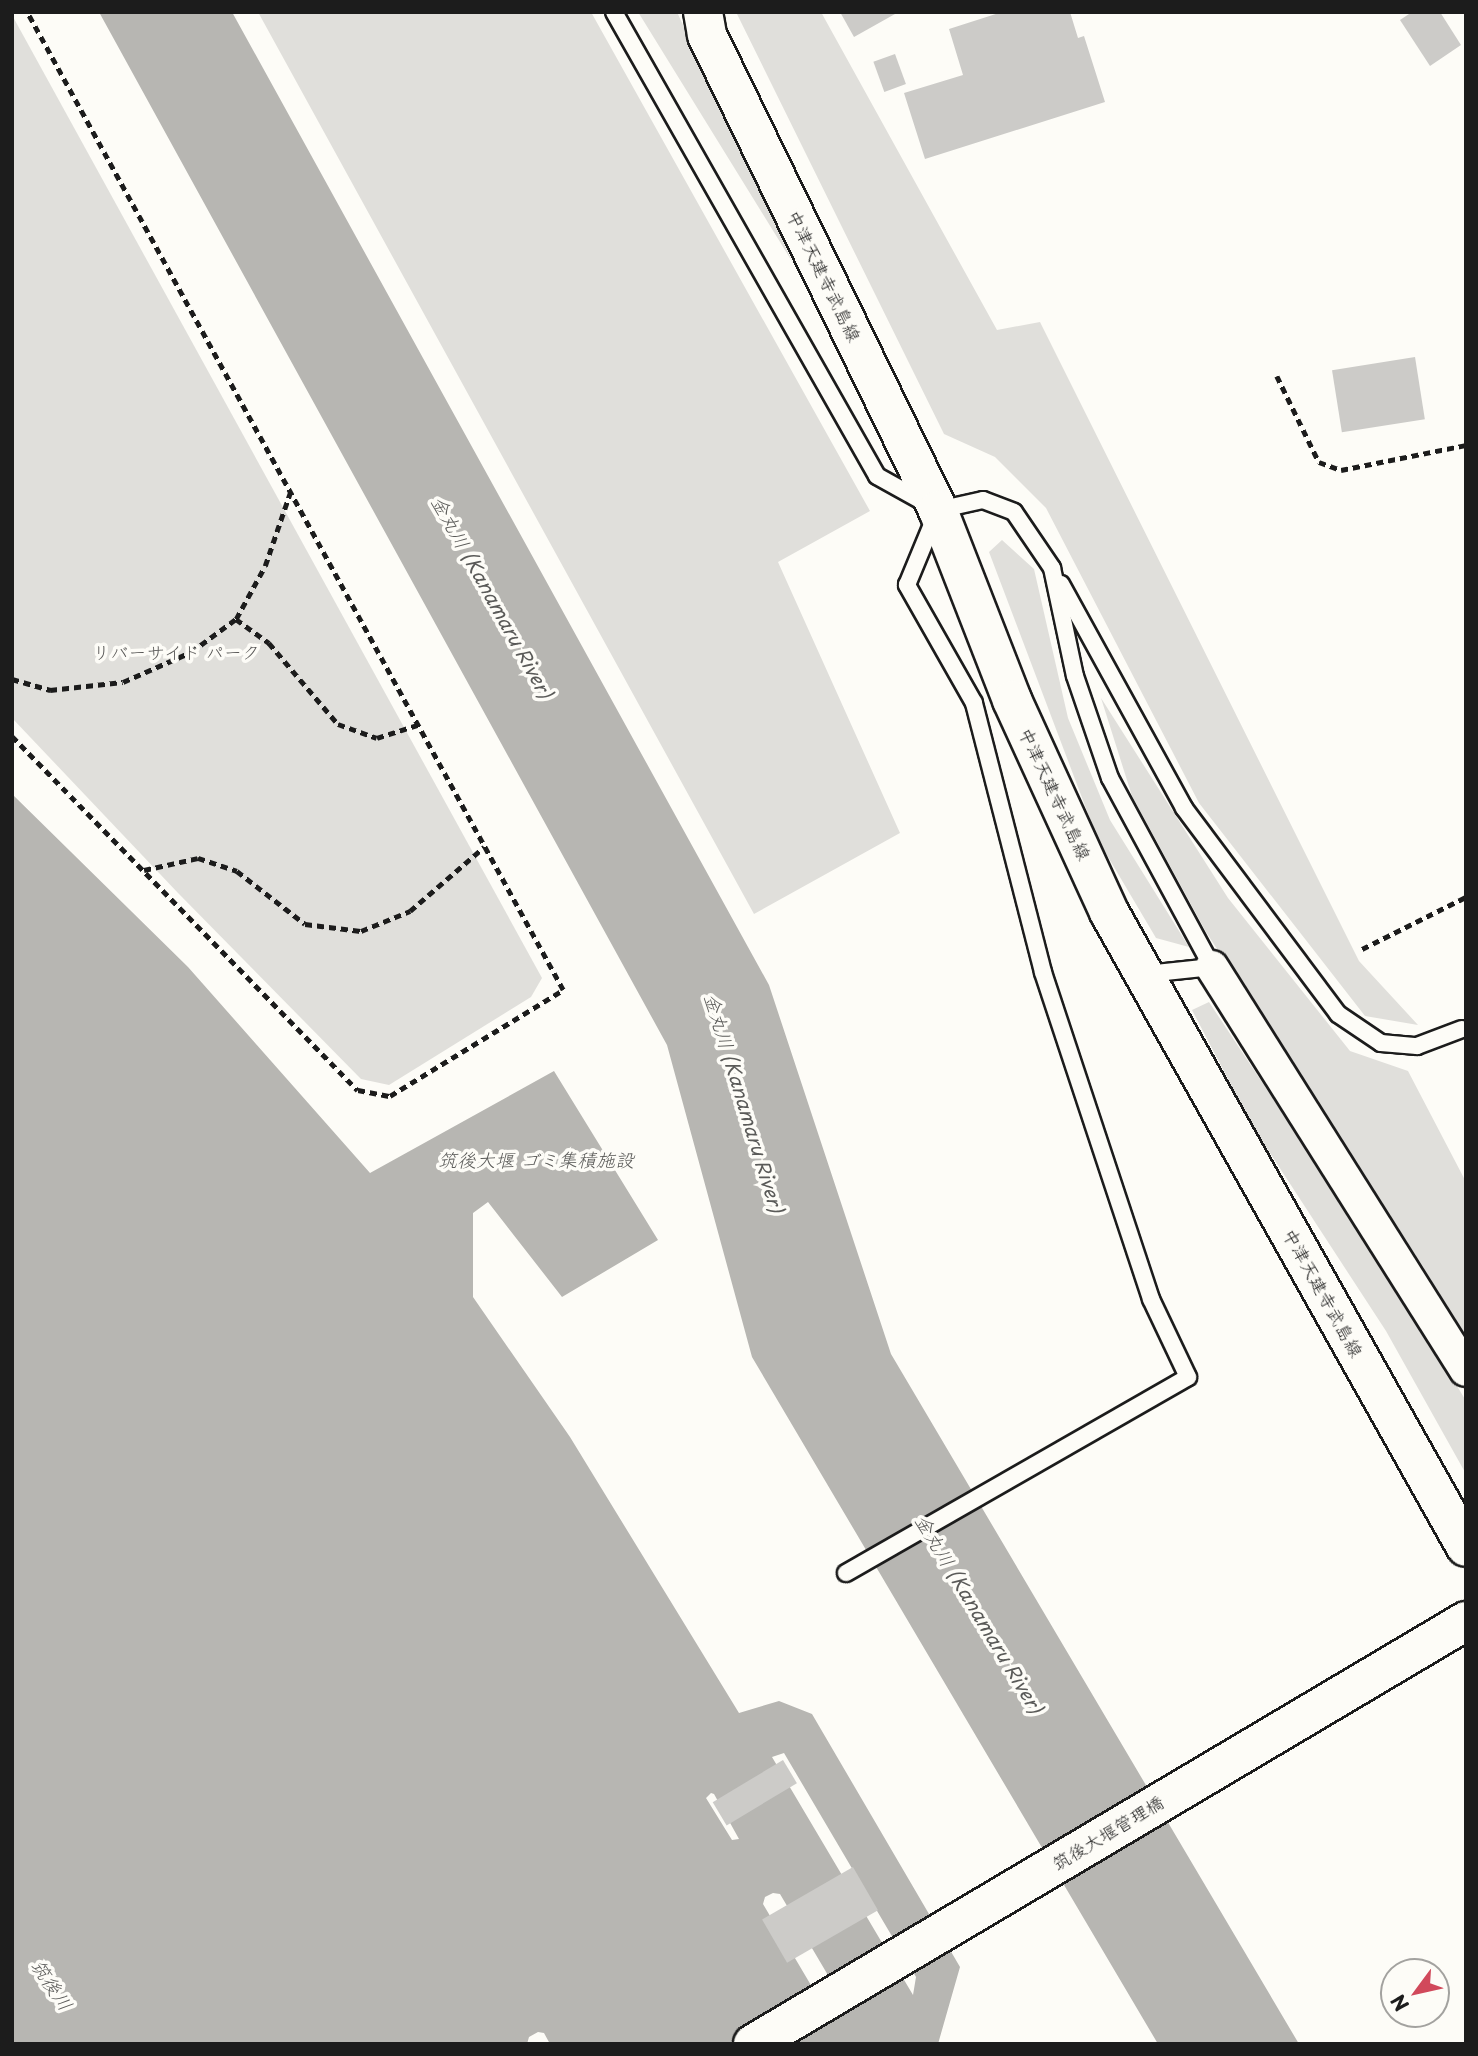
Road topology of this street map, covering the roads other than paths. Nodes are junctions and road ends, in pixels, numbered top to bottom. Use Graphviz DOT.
graph roads {
  1 [pos="614,12"];
  2 [pos="703,12"];
  3 [pos="938,510"];
  4 [pos="1052,568"];
  5 [pos="1212,967"];
  6 [pos="1144,974"];
  7 [pos="1462,1029"];
  8 [pos="1466,1370"];
  9 [pos="1466,1547"];
  10 [pos="846,1573"];
  11 [pos="1465,1622"];
  12 [pos="753,2044"];
  1 -- 3 [label="lane"];
  2 -- 3 [label="main road, 中津天建寺武島線"];
  3 -- 4 [label="lane"];
  3 -- 6 [label="main road, 中津天建寺武島線"];
  3 -- 10 [label="lane"];
  4 -- 5 [label="lane"];
  4 -- 7 [label="lane"];
  5 -- 6 [label="lane"];
  5 -- 8 [label="street"];
  6 -- 9 [label="main road, 中津天建寺武島線"];
  11 -- 12 [label="main road, 筑後大堰管理橋"];
}
